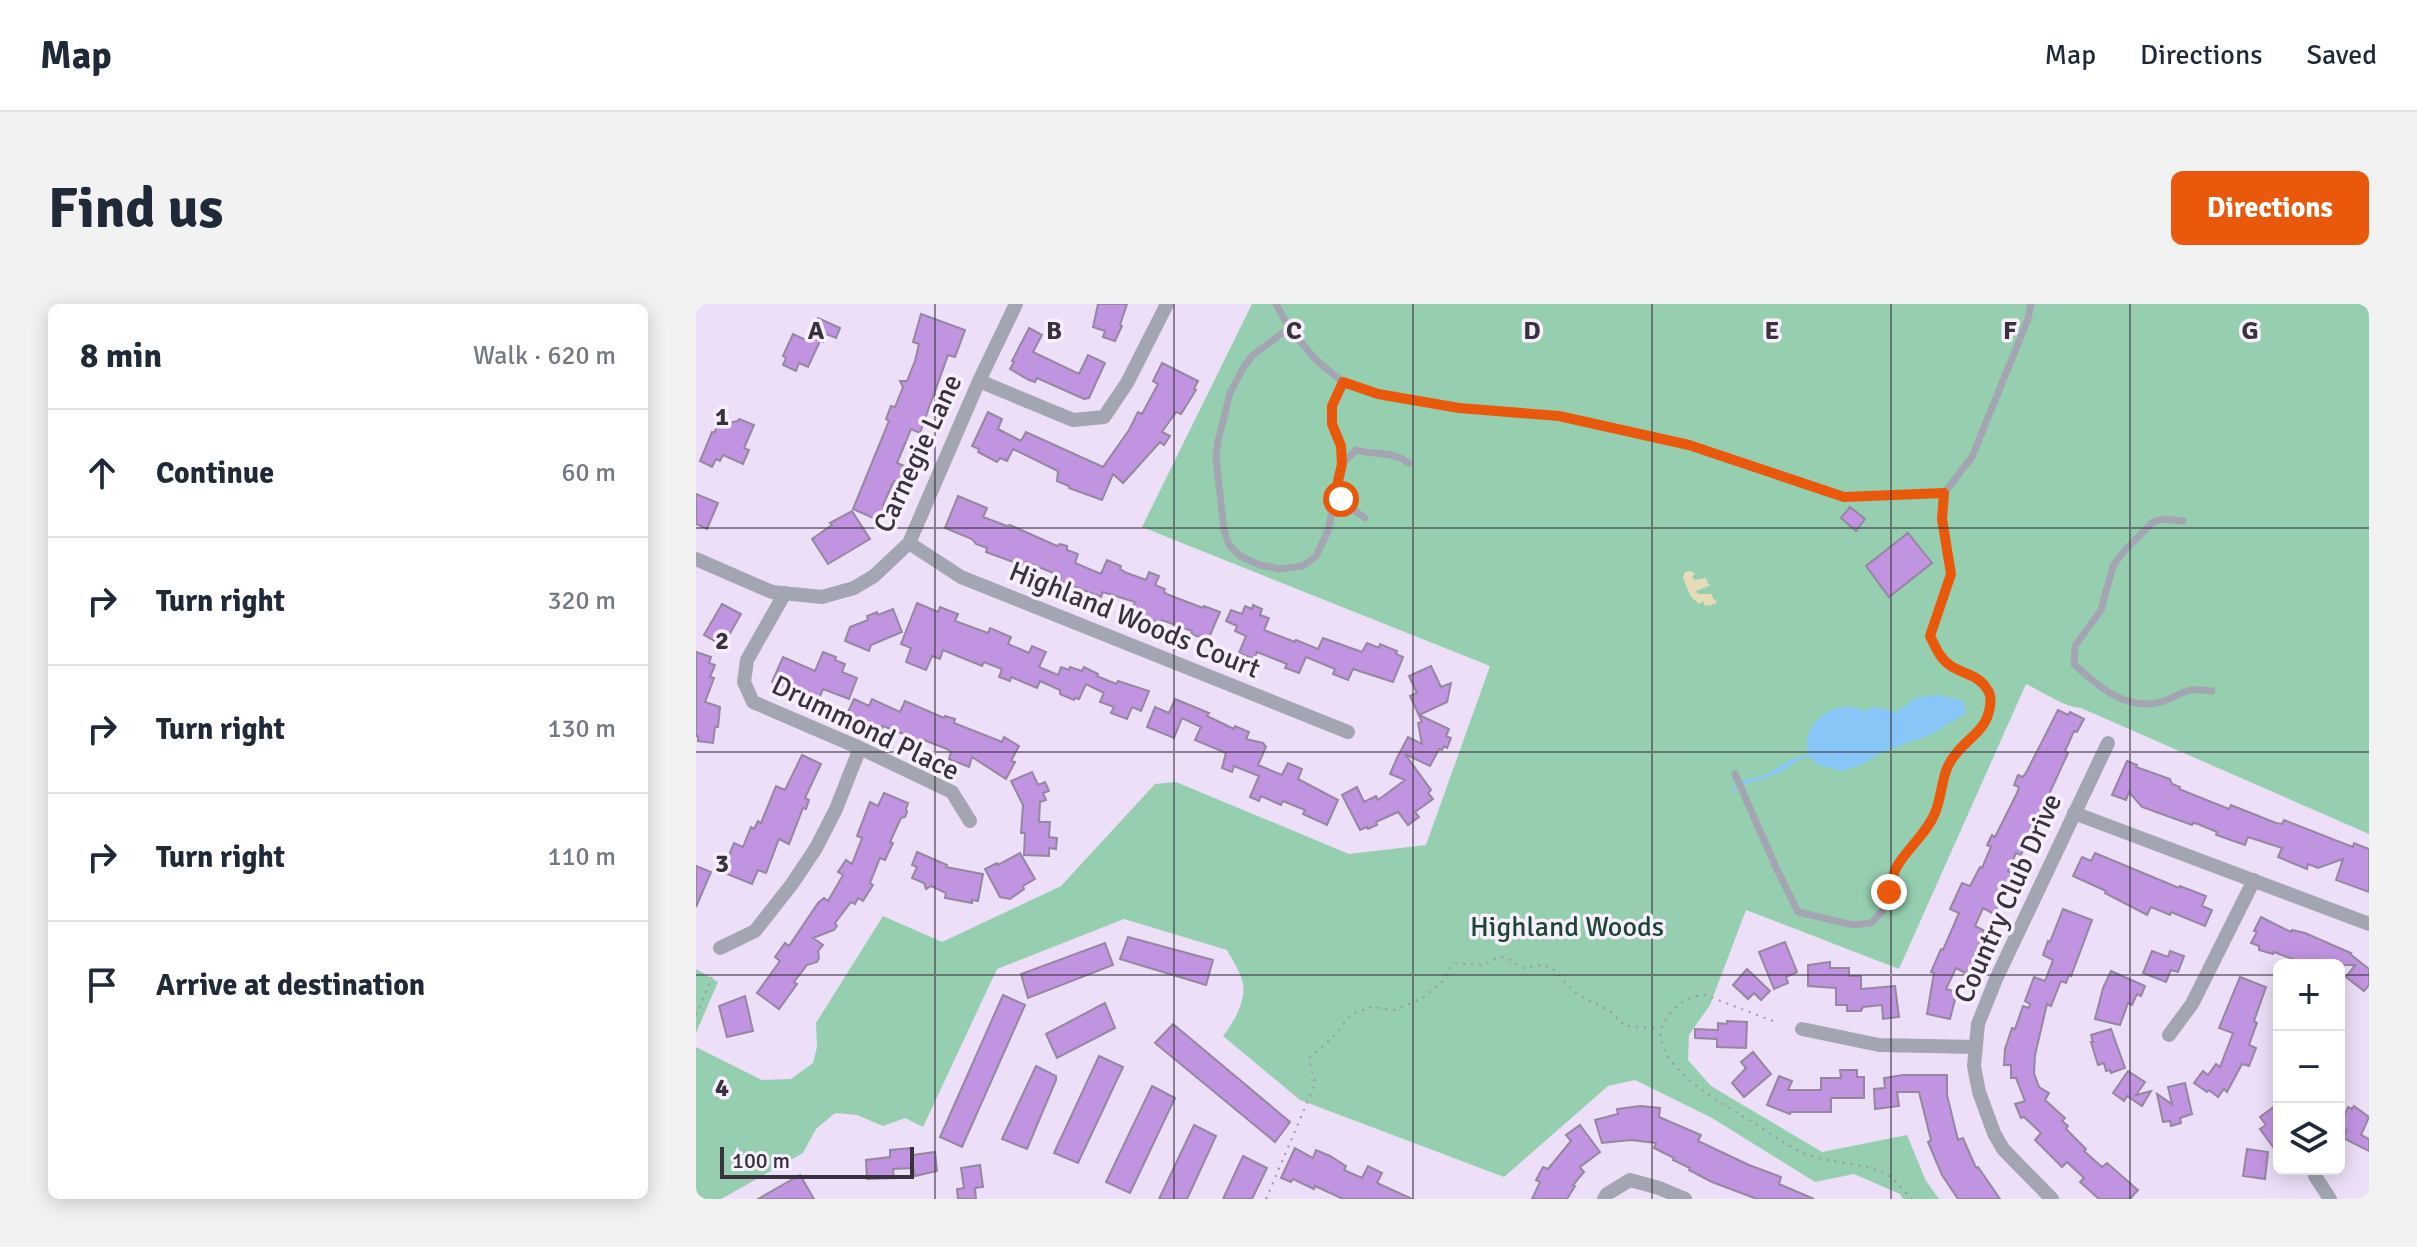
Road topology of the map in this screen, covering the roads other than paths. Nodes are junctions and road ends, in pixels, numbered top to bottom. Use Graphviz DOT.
graph roads {
  1 [pos="1016,304"];
  2 [pos="1167,304"];
  3 [pos="1276,304"];
  4 [pos="2031,304"];
  5 [pos="1289,328"];
  6 [pos="979,381"];
  7 [pos="1343,382"];
  8 [pos="1409,463"];
  9 [pos="1342,464"];
  10 [pos="1336,490"];
  11 [pos="1944,493"];
  12 [pos="1365,518"];
  13 [pos="2183,521"];
  14 [pos="909,543"];
  15 [pos="696,559"];
  16 [pos="785,593"];
  17 [pos="2212,691"];
  18 [pos="1348,732"];
  19 [pos="2108,743"];
  20 [pos="860,748"];
  21 [pos="1735,774"];
  22 [pos="2074,813"];
  23 [pos="970,821"];
  24 [pos="2254,880"];
  25 [pos="2369,924"];
  26 [pos="720,948"];
  27 [pos="1802,1029"];
  28 [pos="2169,1035"];
  29 [pos="1976,1047"];
  30 [pos="2315,1176"];
  31 [pos="1604,1199"];
  32 [pos="1685,1199"];
  33 [pos="2052,1199"];
  34 [pos="2330,1199"];
  1 -- 6 [label="street, Carnegie Lane"];
  2 -- 6 [label="street"];
  3 -- 5 [label="lane"];
  4 -- 11 [label="lane"];
  5 -- 7 [label="lane"];
  5 -- 10 [label="lane"];
  6 -- 14 [label="street, Carnegie Lane"];
  7 -- 9 [label="lane"];
  7 -- 11 [label="lane"];
  8 -- 9 [label="lane"];
  9 -- 10 [label="lane"];
  10 -- 12 [label="lane"];
  11 -- 21 [label="lane"];
  13 -- 17 [label="lane"];
  14 -- 16 [label="street, Carnegie Lane"];
  14 -- 18 [label="street, Highland Woods Court"];
  15 -- 16 [label="street, Carnegie Lane"];
  16 -- 20 [label="street, Drummond Place"];
  19 -- 22 [label="street, Country Club Drive"];
  20 -- 23 [label="street, Drummond Place"];
  20 -- 26 [label="street"];
  22 -- 24 [label="street"];
  22 -- 29 [label="street, Country Club Drive"];
  24 -- 25 [label="street"];
  24 -- 28 [label="street"];
  27 -- 29 [label="street"];
  29 -- 33 [label="street, Country Club Drive"];
  30 -- 34 [label="street"];
  31 -- 32 [label="street"];
}
